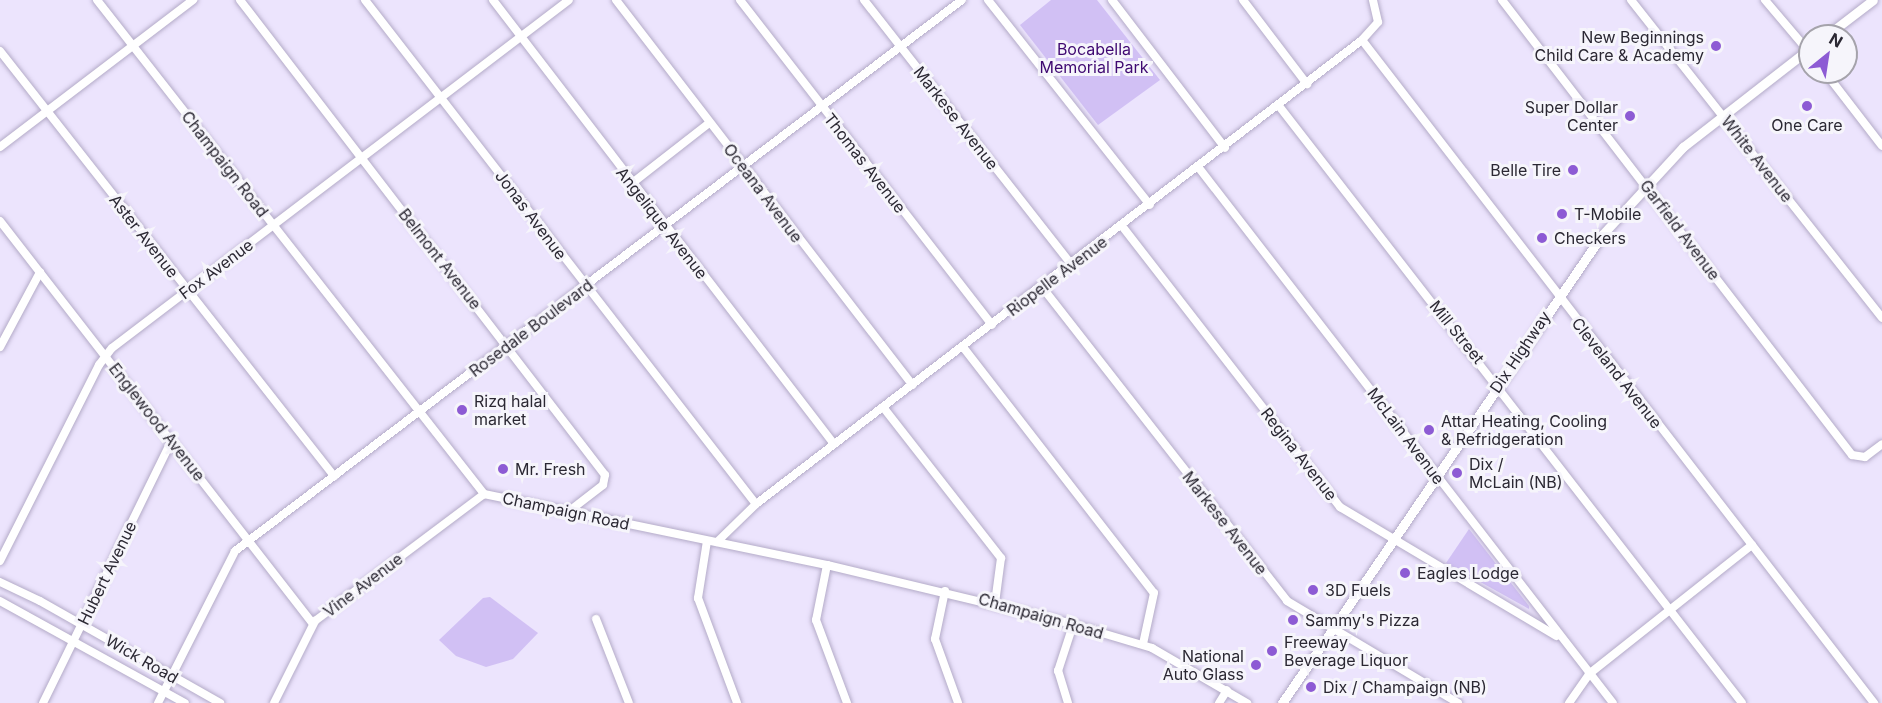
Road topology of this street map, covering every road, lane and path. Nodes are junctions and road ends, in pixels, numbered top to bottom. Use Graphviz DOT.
graph roads {
  1 [pos="97,0"];
  2 [pos="192,0"];
  3 [pos="240,0"];
  4 [pos="365,0"];
  5 [pos="493,0"];
  6 [pos="569,0"];
  7 [pos="616,0"];
  8 [pos="740,0"];
  9 [pos="864,0"];
  10 [pos="962,0"];
  11 [pos="988,0"];
  12 [pos="1112,0"];
  13 [pos="1243,0"];
  14 [pos="1372,0"];
  15 [pos="1502,0"];
  16 [pos="1631,0"];
  17 [pos="1765,0"];
  18 [pos="1873,0"];
  19 [pos="1842,24"];
  20 [pos="521,36"];
  21 [pos="1798,38"];
  22 [pos="1362,40"];
  23 [pos="132,46"];
  24 [pos="901,47"];
  25 [pos="0,51"];
  26 [pos="1798,58"];
  27 [pos="1307,84"];
  28 [pos="1834,84"];
  29 [pos="441,97"];
  30 [pos="1279,106"];
  31 [pos="822,107"];
  32 [pos="47,112"];
  33 [pos="1722,115"];
  34 [pos="709,123"];
  35 [pos="1882,146"];
  36 [pos="0,147"];
  37 [pos="1225,148"];
  38 [pos="362,158"];
  39 [pos="744,167"];
  40 [pos="1199,168"];
  41 [pos="631,184"];
  42 [pos="1645,185"];
  43 [pos="1150,205"];
  44 [pos="0,221"];
  45 [pos="273,226"];
  46 [pos="664,226"];
  47 [pos="1122,226"];
  48 [pos="1071,264"];
  49 [pos="40,272"];
  50 [pos="585,286"];
  51 [pos="1042,287"];
  52 [pos="187,291"];
  53 [pos="1558,296"];
  54 [pos="1882,318"];
  55 [pos="992,325"];
  56 [pos="507,346"];
  57 [pos="963,346"];
  58 [pos="0,347"];
  59 [pos="105,355"];
  60 [pos="912,385"];
  61 [pos="1496,386"];
  62 [pos="883,406"];
  63 [pos="421,411"];
  64 [pos="171,442"];
  65 [pos="834,444"];
  66 [pos="1882,444"];
  67 [pos="334,476"];
  68 [pos="1436,476"];
  69 [pos="484,494"];
  70 [pos="756,504"];
  71 [pos="568,512"];
  72 [pos="249,540"];
  73 [pos="1391,540"];
  74 [pos="707,542"];
  75 [pos="717,542"];
  76 [pos="1752,545"];
  77 [pos="0,561"];
  78 [pos="827,565"];
  79 [pos="0,582"];
  80 [pos="945,591"];
  81 [pos="0,601"];
  82 [pos="995,603"];
  83 [pos="1670,610"];
  84 [pos="597,619"];
  85 [pos="81,624"];
  86 [pos="313,624"];
  87 [pos="1072,625"];
  88 [pos="1330,627"];
  89 [pos="1560,639"];
  90 [pos="74,640"];
  91 [pos="1143,644"];
  92 [pos="1589,674"];
  93 [pos="172,676"];
  94 [pos="1227,690"];
  95 [pos="164,691"];
  96 [pos="42,703"];
  97 [pos="158,703"];
  98 [pos="185,703"];
  99 [pos="220,703"];
  100 [pos="274,703"];
  101 [pos="628,703"];
  102 [pos="737,703"];
  103 [pos="847,703"];
  104 [pos="958,703"];
  105 [pos="1068,703"];
  106 [pos="1221,703"];
  107 [pos="1247,703"];
  108 [pos="1282,703"];
  109 [pos="1458,703"];
  110 [pos="1569,703"];
  111 [pos="1613,703"];
  112 [pos="1742,703"];
  113 [pos="1874,703"];
  1 -- 23 [label="street, Champaign Road"];
  2 -- 23 [label="street"];
  3 -- 38 [label="street, Belmont Avenue"];
  4 -- 29 [label="street, Jonas Avenue"];
  5 -- 20 [label="street, Angelique Avenue"];
  6 -- 20 [label="street, Fox Avenue"];
  7 -- 34 [label="street, Oceana Avenue"];
  8 -- 31 [label="street, Thomas Avenue"];
  9 -- 24 [label="street, Markese Avenue"];
  10 -- 24 [label="street, Rosedale Boulevard"];
  11 -- 43 [label="street"];
  12 -- 37 [label="street"];
  13 -- 27 [label="street"];
  14 -- 22 [label="street, Riopelle Avenue"];
  15 -- 42 [label="street, Garfield Avenue"];
  16 -- 33 [label="street, White Avenue"];
  17 -- 21 [label="street"];
  18 -- 19 [label="main road"];
  20 -- 29 [label="street, Fox Avenue"];
  20 -- 41 [label="street, Angelique Avenue"];
  22 -- 27 [label="street, Riopelle Avenue"];
  22 -- 53 [label="street, Cleveland Avenue"];
  23 -- 32 [label="street"];
  23 -- 45 [label="street, Champaign Road"];
  24 -- 31 [label="street, Rosedale Boulevard"];
  24 -- 48 [label="street, Markese Avenue"];
  25 -- 32 [label="street, Aster Avenue"];
  26 -- 33 [label="main road, Dix Highway"];
  27 -- 30 [label="street, Riopelle Avenue"];
  28 -- 35 [label="street"];
  29 -- 38 [label="street, Fox Avenue"];
  29 -- 50 [label="street, Jonas Avenue"];
  30 -- 37 [label="street, Riopelle Avenue"];
  30 -- 61 [label="street, Mill Street"];
  31 -- 39 [label="street, Rosedale Boulevard"];
  31 -- 55 [label="street, Thomas Avenue"];
  32 -- 36 [label="street"];
  32 -- 52 [label="street, Aster Avenue"];
  33 -- 42 [label="main road, Dix Highway"];
  33 -- 54 [label="street, White Avenue"];
  34 -- 39 [label="street, Oceana Avenue"];
  34 -- 41 [label="street"];
  37 -- 40 [label="street, Riopelle Avenue"];
  38 -- 45 [label="street, Fox Avenue"];
  38 -- 56 [label="street, Belmont Avenue"];
  39 -- 46 [label="street, Rosedale Boulevard"];
  39 -- 60 [label="street, Oceana Avenue"];
  40 -- 43 [label="street, Riopelle Avenue"];
  40 -- 68 [label="street, McLain Avenue"];
  41 -- 46 [label="street, Angelique Avenue"];
  42 -- 53 [label="main road, Dix Highway"];
  42 -- 66 [label="street, Garfield Avenue"];
  43 -- 47 [label="street, Riopelle Avenue"];
  44 -- 49 [label="street, Englewood Avenue"];
  45 -- 52 [label="street, Fox Avenue"];
  45 -- 63 [label="street, Champaign Road"];
  46 -- 50 [label="street, Rosedale Boulevard"];
  46 -- 65 [label="street, Angelique Avenue"];
  47 -- 48 [label="street, Riopelle Avenue"];
  47 -- 73 [label="street, Regina Avenue"];
  48 -- 51 [label="street, Riopelle Avenue"];
  49 -- 58 [label="street"];
  49 -- 59 [label="street, Englewood Avenue"];
  50 -- 56 [label="street, Rosedale Boulevard"];
  50 -- 70 [label="street, Jonas Avenue"];
  51 -- 55 [label="street, Riopelle Avenue"];
  51 -- 88 [label="street, Markese Avenue"];
  52 -- 59 [label="street, Fox Avenue"];
  52 -- 67 [label="street, Aster Avenue"];
  53 -- 61 [label="main road, Dix Highway"];
  53 -- 76 [label="street, Cleveland Avenue"];
  55 -- 57 [label="street, Riopelle Avenue"];
  56 -- 63 [label="street, Rosedale Boulevard"];
  56 -- 71 [label="street, Belmont Avenue"];
  57 -- 60 [label="street, Riopelle Avenue"];
  57 -- 91 [label="street"];
  59 -- 64 [label="street, Englewood Avenue"];
  59 -- 77 [label="street, Fox Avenue"];
  60 -- 62 [label="street, Riopelle Avenue"];
  61 -- 68 [label="main road, Dix Highway"];
  61 -- 83 [label="street, Mill Street"];
  62 -- 65 [label="street, Riopelle Avenue"];
  62 -- 82 [label="street"];
  63 -- 67 [label="street, Rosedale Boulevard"];
  63 -- 69 [label="street, Champaign Road"];
  64 -- 72 [label="street, Englewood Avenue"];
  64 -- 85 [label="street, Hubert Avenue"];
  65 -- 70 [label="street, Riopelle Avenue"];
  67 -- 72 [label="street, Rosedale Boulevard"];
  68 -- 73 [label="main road, Dix Highway"];
  68 -- 89 [label="street, McLain Avenue"];
  69 -- 71 [label="street, Champaign Road"];
  69 -- 86 [label="street, Vine Avenue"];
  70 -- 75 [label="street, Riopelle Avenue"];
  71 -- 74 [label="street, Champaign Road"];
  72 -- 86 [label="street, Englewood Avenue"];
  72 -- 93 [label="street, Rosedale Boulevard"];
  73 -- 88 [label="main road, Dix Highway"];
  73 -- 89 [label="street, Regina Avenue"];
  74 -- 75 [label="street, Champaign Road"];
  74 -- 102 [label="street"];
  75 -- 78 [label="street, Champaign Road"];
  76 -- 83 [label="street"];
  76 -- 113 [label="street, Cleveland Avenue"];
  78 -- 80 [label="street, Champaign Road"];
  78 -- 103 [label="street"];
  79 -- 85 [label="street, Wick Road"];
  80 -- 82 [label="street, Champaign Road"];
  80 -- 104 [label="street"];
  81 -- 90 [label="street, Wick Road"];
  82 -- 87 [label="street, Champaign Road"];
  83 -- 92 [label="street"];
  83 -- 112 [label="street, Mill Street"];
  84 -- 101 [label="street"];
  85 -- 90 [label="street, Hubert Avenue"];
  85 -- 93 [label="street, Wick Road"];
  86 -- 100 [label="street, Vine Avenue"];
  87 -- 91 [label="street, Champaign Road"];
  87 -- 105 [label="street"];
  88 -- 108 [label="main road, Dix Highway"];
  88 -- 109 [label="street, Markese Avenue"];
  89 -- 92 [label="street, McLain Avenue"];
  90 -- 95 [label="street, Wick Road"];
  90 -- 96 [label="street, Hubert Avenue"];
  91 -- 94 [label="street, Champaign Road"];
  92 -- 110 [label="street"];
  92 -- 111 [label="street, McLain Avenue"];
  93 -- 95 [label="street, Rosedale Boulevard"];
  93 -- 99 [label="street, Wick Road"];
  94 -- 106 [label="street"];
  94 -- 107 [label="street, Champaign Road"];
  95 -- 97 [label="street, Rosedale Boulevard"];
  95 -- 98 [label="street, Wick Road"];
}
